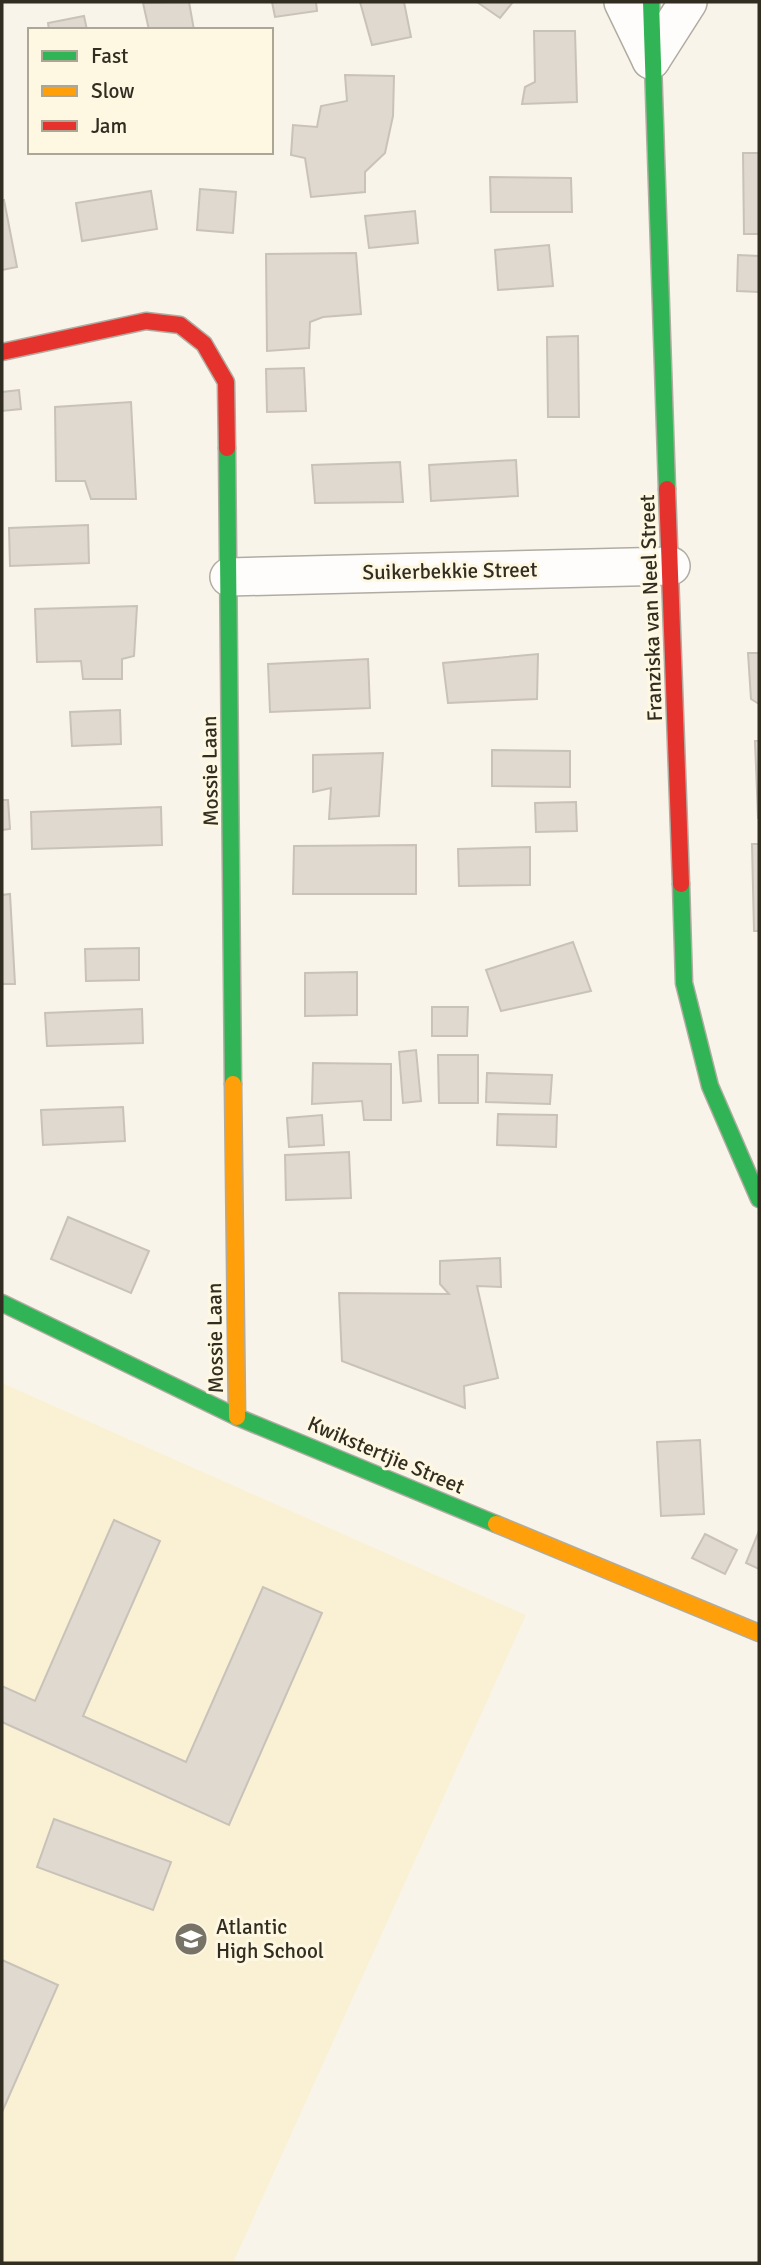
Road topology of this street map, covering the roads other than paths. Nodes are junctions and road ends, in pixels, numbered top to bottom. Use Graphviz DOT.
graph roads {
  1 [pos="623,2"];
  2 [pos="650,2"];
  3 [pos="688,2"];
  4 [pos="651,60"];
  5 [pos="2,352"];
  6 [pos="671,566"];
  7 [pos="229,576"];
  8 [pos="759,1199"];
  9 [pos="2,1303"];
  10 [pos="237,1417"];
  11 [pos="759,1633"];
  1 -- 4 [label="street"];
  2 -- 4 [label="street, Franziska van Neel Street"];
  3 -- 4 [label="street"];
  4 -- 6 [label="street, Franziska van Neel Street"];
  5 -- 7 [label="street, Mossie Laan"];
  6 -- 7 [label="street, Suikerbekkie Street"];
  6 -- 8 [label="street, Franziska van Neel Street"];
  7 -- 10 [label="street, Mossie Laan"];
  9 -- 10 [label="street, Kwikstertjie Street"];
  10 -- 11 [label="street, Kwikstertjie Street"];
}
